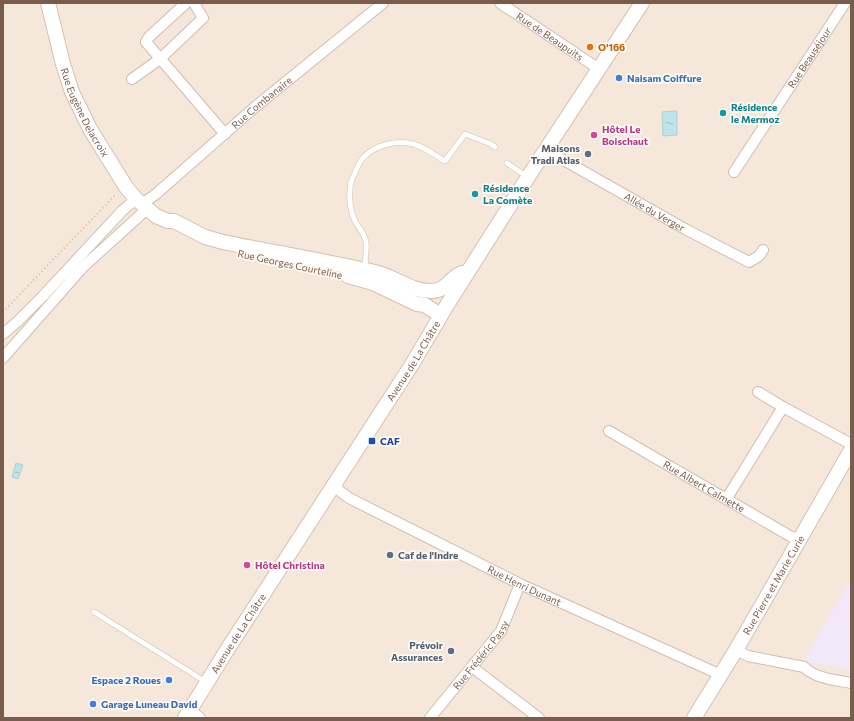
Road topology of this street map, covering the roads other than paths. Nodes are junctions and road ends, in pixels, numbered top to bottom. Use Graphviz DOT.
graph roads {
  1 [pos="48,3"];
  2 [pos="186,3"];
  3 [pos="194,3"];
  4 [pos="383,3"];
  5 [pos="500,3"];
  6 [pos="642,3"];
  7 [pos="845,3"];
  8 [pos="160,59"];
  9 [pos="599,69"];
  10 [pos="132,79"];
  11 [pos="225,134"];
  12 [pos="495,147"];
  13 [pos="546,150"];
  14 [pos="507,164"];
  15 [pos="734,172"];
  16 [pos="528,177"];
  17 [pos="142,204"];
  18 [pos="168,221"];
  19 [pos="763,250"];
  20 [pos="365,270"];
  21 [pos="469,270"];
  22 [pos="415,289"];
  23 [pos="421,304"];
  24 [pos="440,315"];
  25 [pos="429,333"];
  26 [pos="3,334"];
  27 [pos="24,334"];
  28 [pos="3,347"];
  29 [pos="3,358"];
  30 [pos="758,392"];
  31 [pos="782,407"];
  32 [pos="609,431"];
  33 [pos="851,444"];
  34 [pos="851,450"];
  35 [pos="333,486"];
  36 [pos="727,498"];
  37 [pos="800,540"];
  38 [pos="520,584"];
  39 [pos="94,612"];
  40 [pos="736,650"];
  41 [pos="472,667"];
  42 [pos="721,675"];
  43 [pos="207,683"];
  44 [pos="851,683"];
  45 [pos="192,715"];
  46 [pos="430,718"];
  47 [pos="539,718"];
  48 [pos="694,718"];
  1 -- 17 [label="street, Rue Eugène Delacroix"];
  2 -- 8 [label="street"];
  3 -- 8 [label="street"];
  4 -- 11 [label="street, Rue Combanaire"];
  5 -- 9 [label="street, Rue de Beaupuits"];
  6 -- 9 [label="street, Avenue de La Châtre"];
  7 -- 15 [label="street, Rue Beauséjour"];
  8 -- 10 [label="street"];
  8 -- 11 [label="street"];
  9 -- 13 [label="street, Avenue de La Châtre"];
  11 -- 17 [label="street, Rue Combanaire"];
  12 -- 20 [label="lane"];
  13 -- 16 [label="street, Avenue de La Châtre"];
  13 -- 19 [label="street, Allée du Verger"];
  14 -- 16 [label="lane"];
  16 -- 21 [label="street, Avenue de La Châtre"];
  17 -- 18 [label="street, Rue Georges Courteline"];
  17 -- 26 [label="street, Rue Combanaire"];
  17 -- 27 [label="street, Rue Combanaire"];
  18 -- 20 [label="street, Rue Georges Courteline"];
  18 -- 23 [label="street, Rue Georges Courteline"];
  20 -- 22 [label="street, Rue Georges Courteline"];
  21 -- 22 [label="street, Rue Georges Courteline"];
  21 -- 24 [label="street, Avenue de La Châtre"];
  22 -- 23 [label="street, Rue Georges Courteline"];
  23 -- 24 [label="street, Rue Georges Courteline"];
  23 -- 25 [label="street, Rue Georges Courteline"];
  24 -- 25 [label="street, Avenue de La Châtre"];
  25 -- 35 [label="street, Avenue de La Châtre"];
  27 -- 28 [label="street, Rue Combanaire"];
  27 -- 29 [label="street, Rue Combanaire"];
  30 -- 31 [label="street"];
  31 -- 33 [label="street"];
  31 -- 36 [label="street"];
  32 -- 36 [label="street, Rue Albert Calmette"];
  34 -- 37 [label="street, Rue Pierre et Marie Curie"];
  35 -- 38 [label="street, Rue Henri Dunant"];
  35 -- 43 [label="street, Avenue de La Châtre"];
  36 -- 37 [label="street, Rue Albert Calmette"];
  37 -- 40 [label="street, Rue Pierre et Marie Curie"];
  38 -- 41 [label="street, Rue Frédéric Passy"];
  38 -- 42 [label="street, Rue Henri Dunant"];
  39 -- 43 [label="lane"];
  40 -- 42 [label="street, Rue Pierre et Marie Curie"];
  40 -- 44 [label="street"];
  41 -- 46 [label="street, Rue Frédéric Passy"];
  41 -- 47 [label="street"];
  42 -- 48 [label="street, Rue Pierre et Marie Curie"];
  43 -- 45 [label="street, Avenue de La Châtre"];
}
